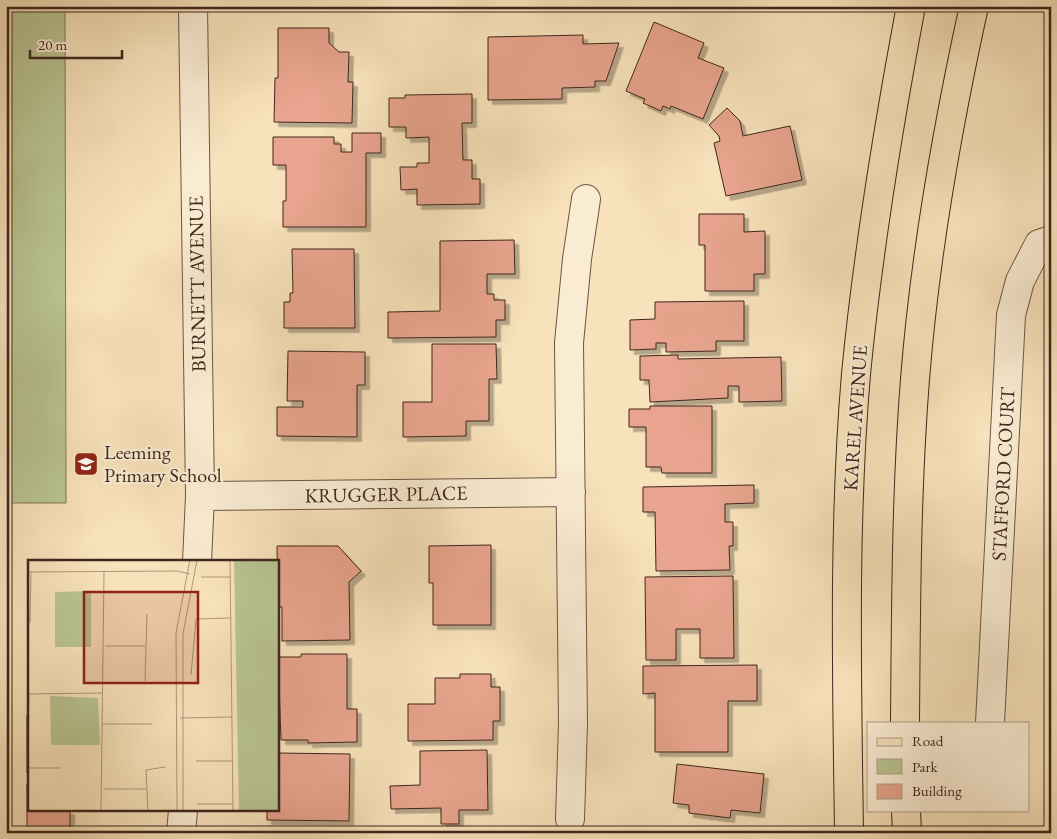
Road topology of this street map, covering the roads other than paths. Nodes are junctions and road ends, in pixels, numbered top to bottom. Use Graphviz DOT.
graph roads {
  1 [pos="193,6"];
  2 [pos="911,6"];
  3 [pos="974,6"];
  4 [pos="586,199"];
  5 [pos="1051,240"];
  6 [pos="571,492"];
  7 [pos="200,496"];
  8 [pos="197,560"];
  9 [pos="905,722"];
  10 [pos="990,722"];
  11 [pos="183,812"];
  12 [pos="906,812"];
  13 [pos="570,819"];
  14 [pos="182,833"];
  15 [pos="849,833"];
  16 [pos="906,833"];
  1 -- 7 [label="street, BURNETT AVENUE"];
  2 -- 15 [label="main road, KAREL AVENUE"];
  3 -- 9 [label="main road"];
  4 -- 6 [label="street"];
  5 -- 10 [label="street, STAFFORD COURT"];
  6 -- 7 [label="street, KRUGGER PLACE"];
  6 -- 13 [label="street"];
  7 -- 8 [label="street, BURNETT AVENUE"];
  11 -- 14 [label="street"];
  12 -- 16 [label="main road"];
}
